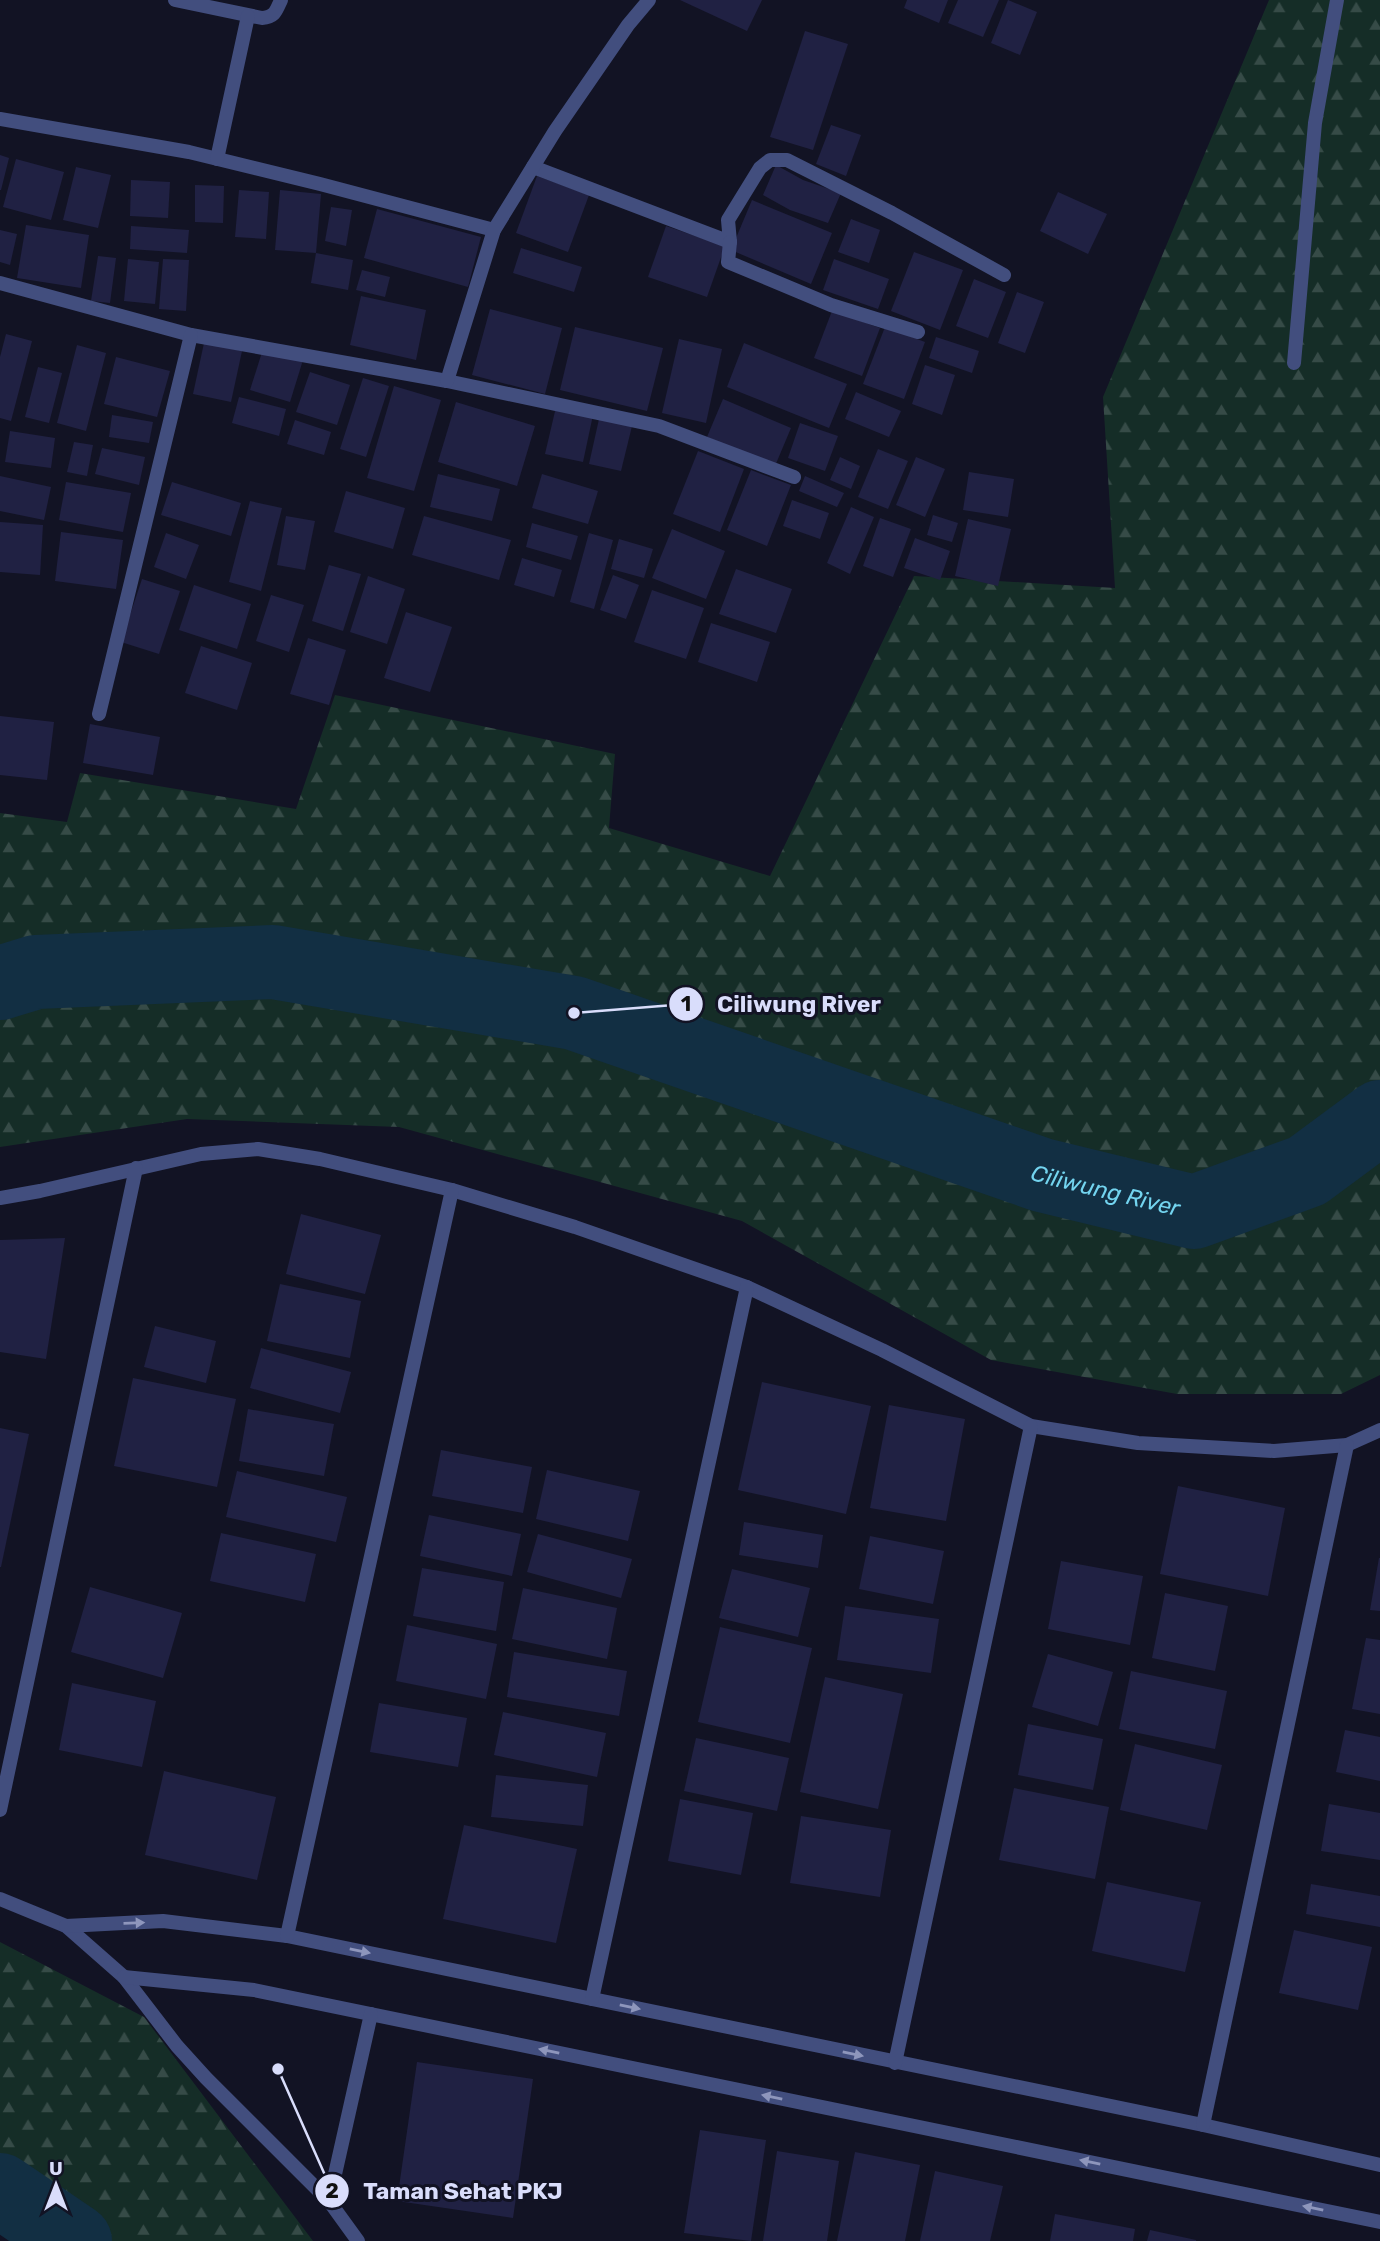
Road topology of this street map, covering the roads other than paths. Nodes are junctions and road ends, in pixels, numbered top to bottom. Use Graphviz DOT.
graph roads {
  1 [pos="175,0"];
  2 [pos="281,0"];
  3 [pos="649,0"];
  4 [pos="1337,0"];
  5 [pos="248,16"];
  6 [pos="0,120"];
  7 [pos="217,159"];
  8 [pos="533,167"];
  9 [pos="494,230"];
  10 [pos="730,242"];
  11 [pos="1004,275"];
  12 [pos="0,283"];
  13 [pos="918,332"];
  14 [pos="191,335"];
  15 [pos="1294,363"];
  16 [pos="447,381"];
  17 [pos="794,477"];
  18 [pos="100,714"];
  19 [pos="136,1168"];
  20 [pos="452,1190"];
  21 [pos="0,1198"];
  22 [pos="747,1287"];
  23 [pos="1031,1426"];
  24 [pos="1380,1430"];
  25 [pos="1347,1445"];
  26 [pos="0,1810"];
  27 [pos="0,1899"];
  28 [pos="66,1926"];
  29 [pos="287,1936"];
  30 [pos="124,1976"];
  31 [pos="592,1999"];
  32 [pos="371,2014"];
  33 [pos="895,2063"];
  34 [pos="1203,2125"];
  35 [pos="1380,2165"];
  36 [pos="328,2201"];
  37 [pos="1380,2222"];
  38 [pos="358,2241"];
  1 -- 5 [label="street"];
  2 -- 5 [label="street"];
  3 -- 8 [label="street"];
  4 -- 15 [label="street"];
  5 -- 7 [label="street"];
  6 -- 7 [label="street"];
  7 -- 9 [label="street"];
  8 -- 9 [label="street"];
  8 -- 10 [label="street"];
  9 -- 16 [label="street"];
  10 -- 11 [label="street"];
  10 -- 13 [label="street"];
  12 -- 14 [label="street"];
  14 -- 16 [label="street"];
  14 -- 18 [label="street"];
  16 -- 17 [label="street"];
  19 -- 20 [label="street"];
  19 -- 21 [label="street"];
  19 -- 26 [label="street"];
  20 -- 22 [label="street"];
  20 -- 29 [label="street"];
  22 -- 23 [label="street"];
  22 -- 31 [label="street"];
  23 -- 25 [label="street"];
  23 -- 33 [label="street"];
  24 -- 25 [label="street"];
  25 -- 34 [label="street"];
  27 -- 28 [label="street"];
  28 -- 29 [label="street, one-way"];
  28 -- 30 [label="street"];
  29 -- 31 [label="street, one-way"];
  30 -- 32 [label="street"];
  30 -- 36 [label="street"];
  31 -- 33 [label="street, one-way"];
  32 -- 36 [label="street"];
  37 -- 32 [label="street, one-way"];
  33 -- 34 [label="street"];
  34 -- 35 [label="street"];
  36 -- 38 [label="street"];
}
